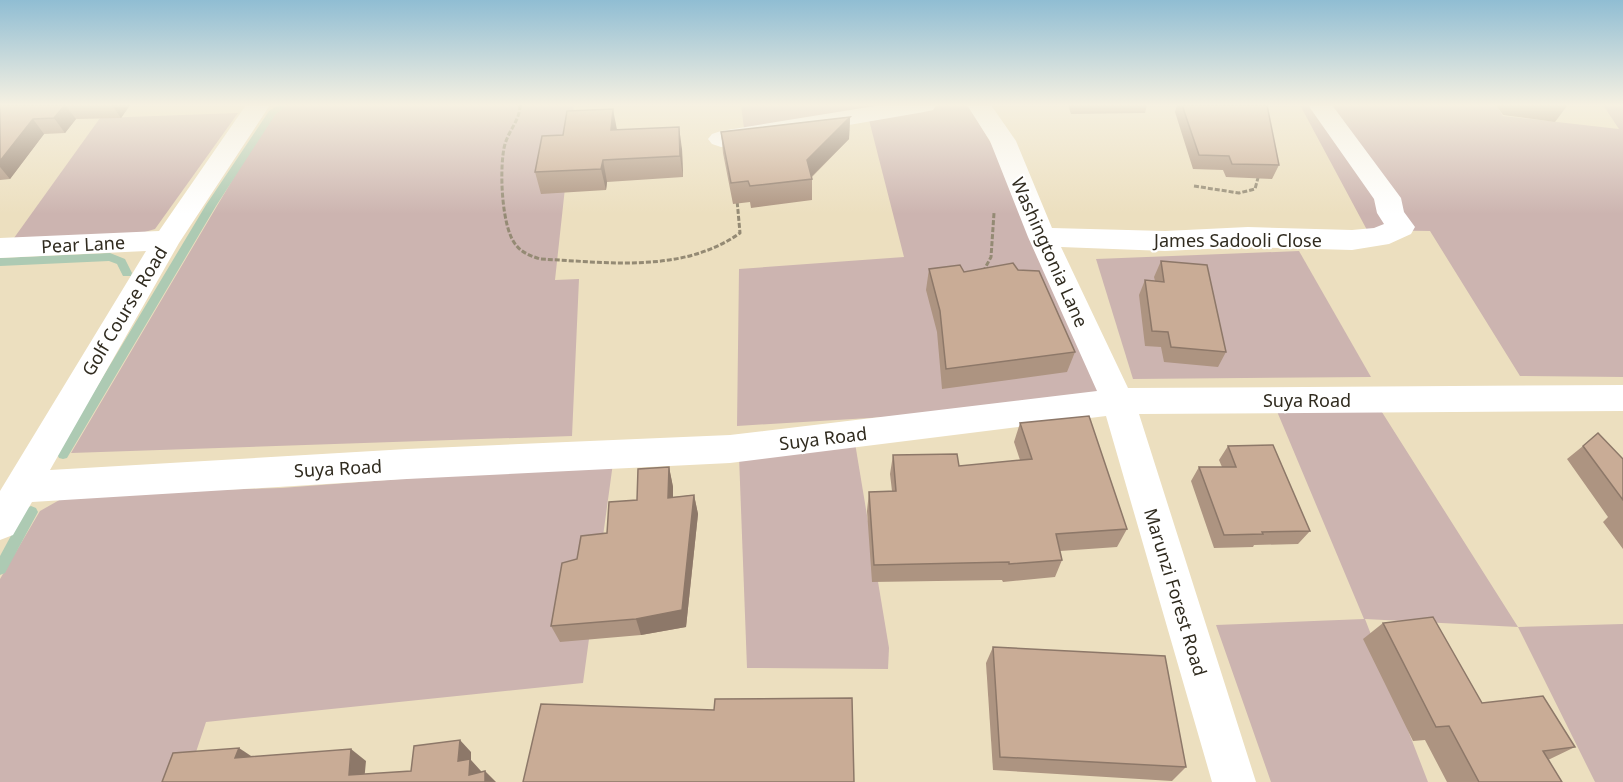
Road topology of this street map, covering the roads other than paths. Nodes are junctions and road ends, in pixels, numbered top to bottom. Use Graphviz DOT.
graph roads {
  1 [pos="233,141"];
  2 [pos="1003,141"];
  3 [pos="1346,141"];
  4 [pos="1042,237"];
  5 [pos="167,240"];
  6 [pos="0,248"];
  7 [pos="1623,398"];
  8 [pos="1118,401"];
  9 [pos="23,487"];
  10 [pos="0,525"];
  11 [pos="1234,782"];
  1 -- 5 [label="street, Golf Course Road"];
  2 -- 4 [label="street, Washingtonia Lane"];
  3 -- 4 [label="street, James Sadooli Close"];
  4 -- 8 [label="street, Washingtonia Lane"];
  5 -- 6 [label="street, Pear Lane"];
  5 -- 9 [label="street, Golf Course Road"];
  7 -- 8 [label="street, Suya Road"];
  8 -- 9 [label="street, Suya Road"];
  8 -- 11 [label="street, Marunzi Forest Road"];
  9 -- 10 [label="street, Golf Course Road"];
}
